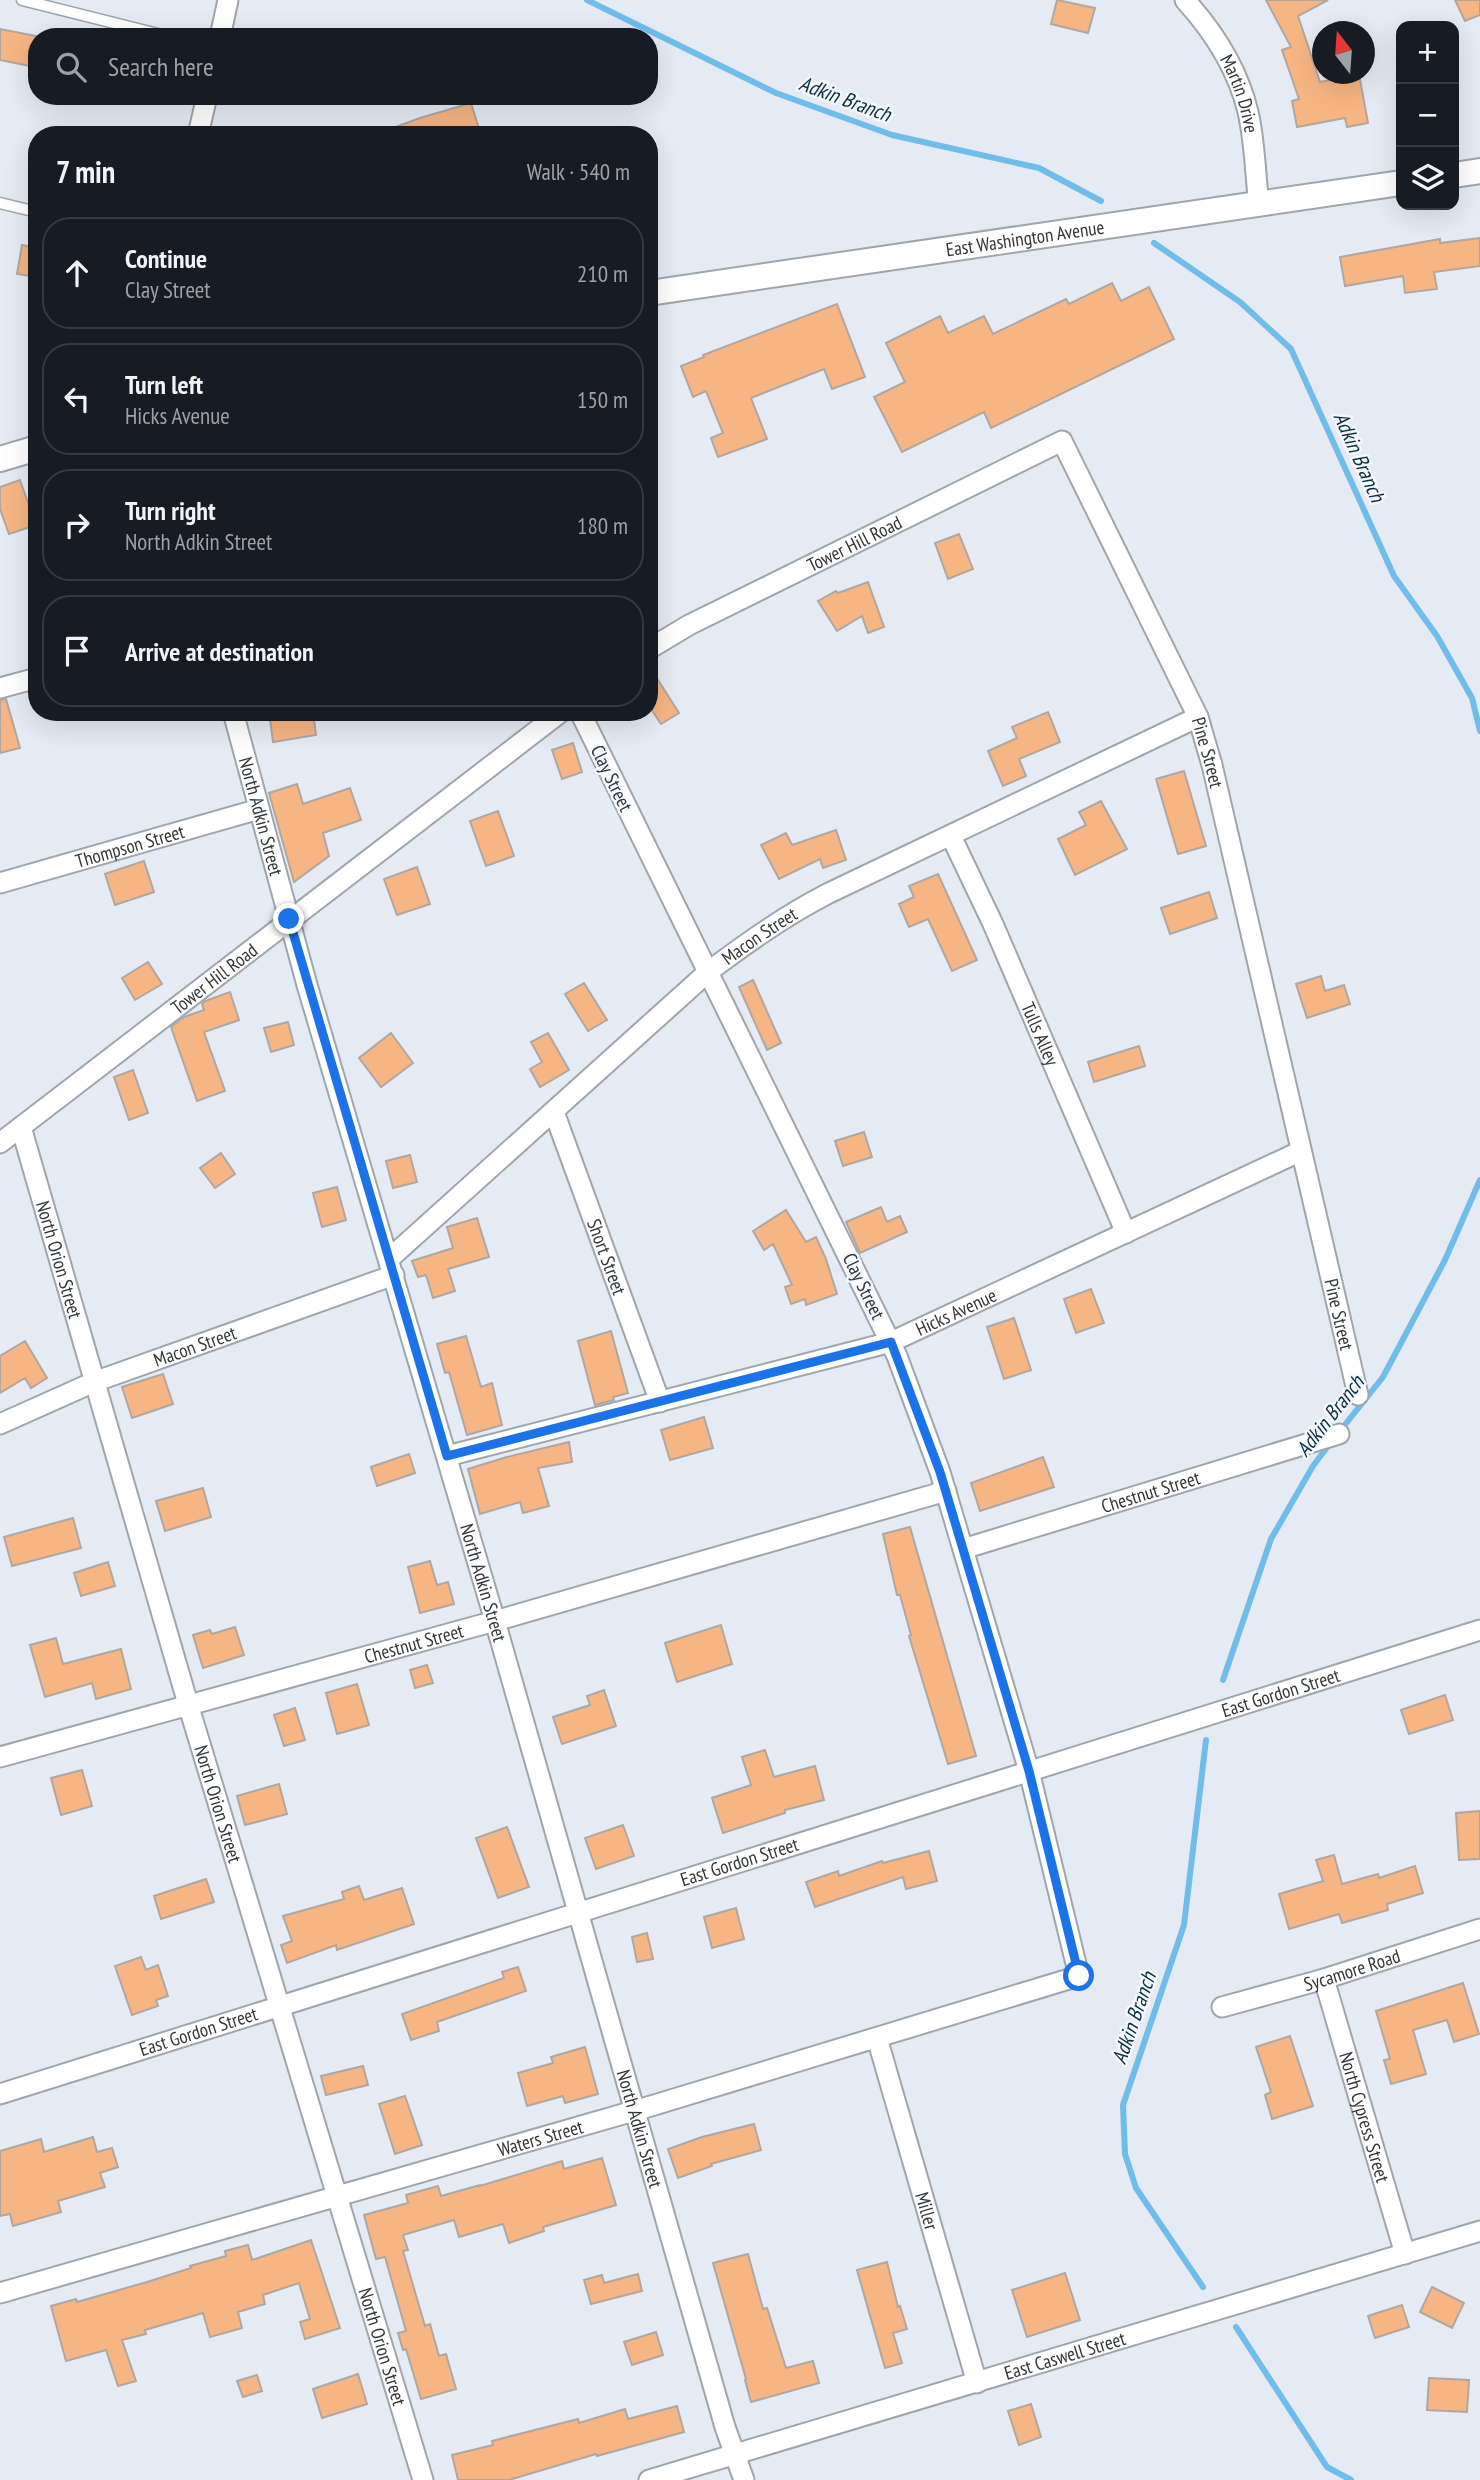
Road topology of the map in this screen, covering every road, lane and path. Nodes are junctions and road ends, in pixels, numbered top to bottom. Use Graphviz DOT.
graph roads {
  1 [pos="22,0"];
  2 [pos="228,0"];
  3 [pos="1185,0"];
  4 [pos="134,28"];
  5 [pos="222,28"];
  6 [pos="204,105"];
  7 [pos="200,126"];
  8 [pos="1480,171"];
  9 [pos="1459,174"];
  10 [pos="1396,184"];
  11 [pos="0,203"];
  12 [pos="1258,204"];
  13 [pos="28,210"];
  14 [pos="658,292"];
  15 [pos="1062,441"];
  16 [pos="28,450"];
  17 [pos="0,458"];
  18 [pos="658,644"];
  19 [pos="28,680"];
  20 [pos="0,688"];
  21 [pos="1198,717"];
  22 [pos="235,721"];
  23 [pos="549,721"];
  24 [pos="584,721"];
  25 [pos="259,809"];
  26 [pos="951,836"];
  27 [pos="0,883"];
  28 [pos="289,919"];
  29 [pos="708,972"];
  30 [pos="554,1112"];
  31 [pos="21,1127"];
  32 [pos="0,1143"];
  33 [pos="1301,1151"];
  34 [pos="1126,1233"];
  35 [pos="392,1267"];
  36 [pos="891,1342"];
  37 [pos="94,1382"];
  38 [pos="1358,1395"];
  39 [pos="660,1402"];
  40 [pos="0,1424"];
  41 [pos="1339,1434"];
  42 [pos="447,1456"];
  43 [pos="946,1491"];
  44 [pos="963,1549"];
  45 [pos="495,1621"];
  46 [pos="1480,1630"];
  47 [pos="188,1704"];
  48 [pos="0,1757"];
  49 [pos="1029,1771"];
  50 [pos="578,1910"];
  51 [pos="1480,1929"];
  52 [pos="1079,1976"];
  53 [pos="1324,1979"];
  54 [pos="279,2007"];
  55 [pos="1222,2007"];
  56 [pos="877,2038"];
  57 [pos="0,2094"];
  58 [pos="635,2110"];
  59 [pos="338,2197"];
  60 [pos="1480,2231"];
  61 [pos="1405,2254"];
  62 [pos="0,2293"];
  63 [pos="977,2383"];
  64 [pos="735,2455"];
  65 [pos="423,2480"];
  66 [pos="649,2480"];
  67 [pos="744,2480"];
  1 -- 4 [label="lane"];
  2 -- 5 [label="street"];
  3 -- 12 [label="street, Martin Drive"];
  6 -- 7 [label="street"];
  8 -- 9 [label="street"];
  10 -- 12 [label="street, East Washington Avenue"];
  11 -- 13 [label="lane"];
  12 -- 14 [label="street, East Washington Avenue"];
  15 -- 18 [label="street, Tower Hill Road"];
  15 -- 21 [label="street, Pine Street"];
  16 -- 17 [label="street"];
  19 -- 20 [label="street"];
  21 -- 26 [label="street, Macon Street"];
  21 -- 33 [label="street, Pine Street"];
  22 -- 25 [label="street, North Adkin Street"];
  23 -- 28 [label="street, Tower Hill Road"];
  24 -- 29 [label="street, Clay Street"];
  25 -- 27 [label="street, Thompson Street"];
  25 -- 28 [label="street, North Adkin Street"];
  26 -- 29 [label="street, Macon Street"];
  26 -- 34 [label="street, Tulls Alley"];
  28 -- 31 [label="street, Tower Hill Road"];
  28 -- 35 [label="street, North Adkin Street"];
  29 -- 30 [label="street, Macon Street"];
  29 -- 36 [label="street, Clay Street"];
  30 -- 35 [label="street, Macon Street"];
  30 -- 39 [label="street, Short Street"];
  31 -- 32 [label="street, Tower Hill Road"];
  31 -- 37 [label="street, North Orion Street"];
  33 -- 34 [label="street, Hicks Avenue"];
  33 -- 38 [label="street, Pine Street"];
  34 -- 36 [label="street, Hicks Avenue"];
  35 -- 37 [label="street, Macon Street"];
  35 -- 42 [label="street, North Adkin Street"];
  36 -- 39 [label="street, Hicks Avenue"];
  36 -- 43 [label="street, Clay Street"];
  37 -- 40 [label="street, Macon Street"];
  37 -- 47 [label="street, North Orion Street"];
  39 -- 42 [label="street, Hicks Avenue"];
  41 -- 44 [label="street, Chestnut Street"];
  42 -- 45 [label="street, North Adkin Street"];
  43 -- 44 [label="street, Clay Street"];
  43 -- 45 [label="street, Chestnut Street"];
  44 -- 49 [label="street, Clay Street"];
  45 -- 47 [label="street, Chestnut Street"];
  45 -- 50 [label="street, North Adkin Street"];
  46 -- 49 [label="street, East Gordon Street"];
  47 -- 48 [label="street, Chestnut Street"];
  47 -- 54 [label="street, North Orion Street"];
  49 -- 50 [label="street, East Gordon Street"];
  49 -- 52 [label="street, Clay Street"];
  50 -- 54 [label="street, East Gordon Street"];
  50 -- 58 [label="street, North Adkin Street"];
  51 -- 53 [label="street, Sycamore Road"];
  52 -- 56 [label="street, Waters Street"];
  53 -- 55 [label="street, Sycamore Road"];
  53 -- 61 [label="street, North Cypress Street"];
  54 -- 57 [label="street, East Gordon Street"];
  54 -- 59 [label="street, North Orion Street"];
  56 -- 58 [label="street, Waters Street"];
  56 -- 63 [label="street, Miller"];
  58 -- 59 [label="street, Waters Street"];
  58 -- 64 [label="street, North Adkin Street"];
  59 -- 62 [label="street, Waters Street"];
  59 -- 65 [label="street, North Orion Street"];
  60 -- 61 [label="street, East Caswell Street"];
  61 -- 63 [label="street, East Caswell Street"];
  63 -- 64 [label="street, East Caswell Street"];
  64 -- 66 [label="street, East Caswell Street"];
  64 -- 67 [label="street, North Adkin Street"];
}
